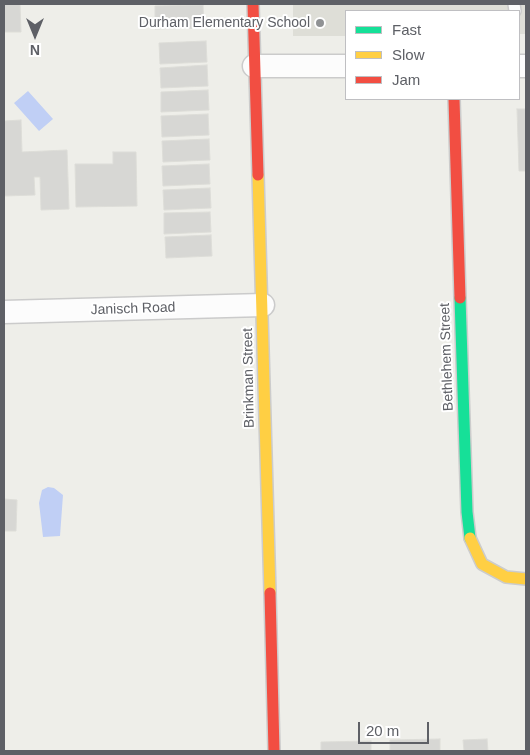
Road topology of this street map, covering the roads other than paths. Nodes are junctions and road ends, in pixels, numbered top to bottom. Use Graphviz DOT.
graph roads {
  1 [pos="253,4"];
  2 [pos="254,66"];
  3 [pos="345,66"];
  4 [pos="454,100"];
  5 [pos="263,305"];
  6 [pos="4,312"];
  7 [pos="526,579"];
  8 [pos="274,751"];
  1 -- 2 [label="street, Brinkman Street"];
  2 -- 3 [label="street"];
  2 -- 5 [label="street, Brinkman Street"];
  4 -- 7 [label="street, Bethlehem Street"];
  5 -- 6 [label="street, Janisch Road"];
  5 -- 8 [label="street, Brinkman Street"];
}
